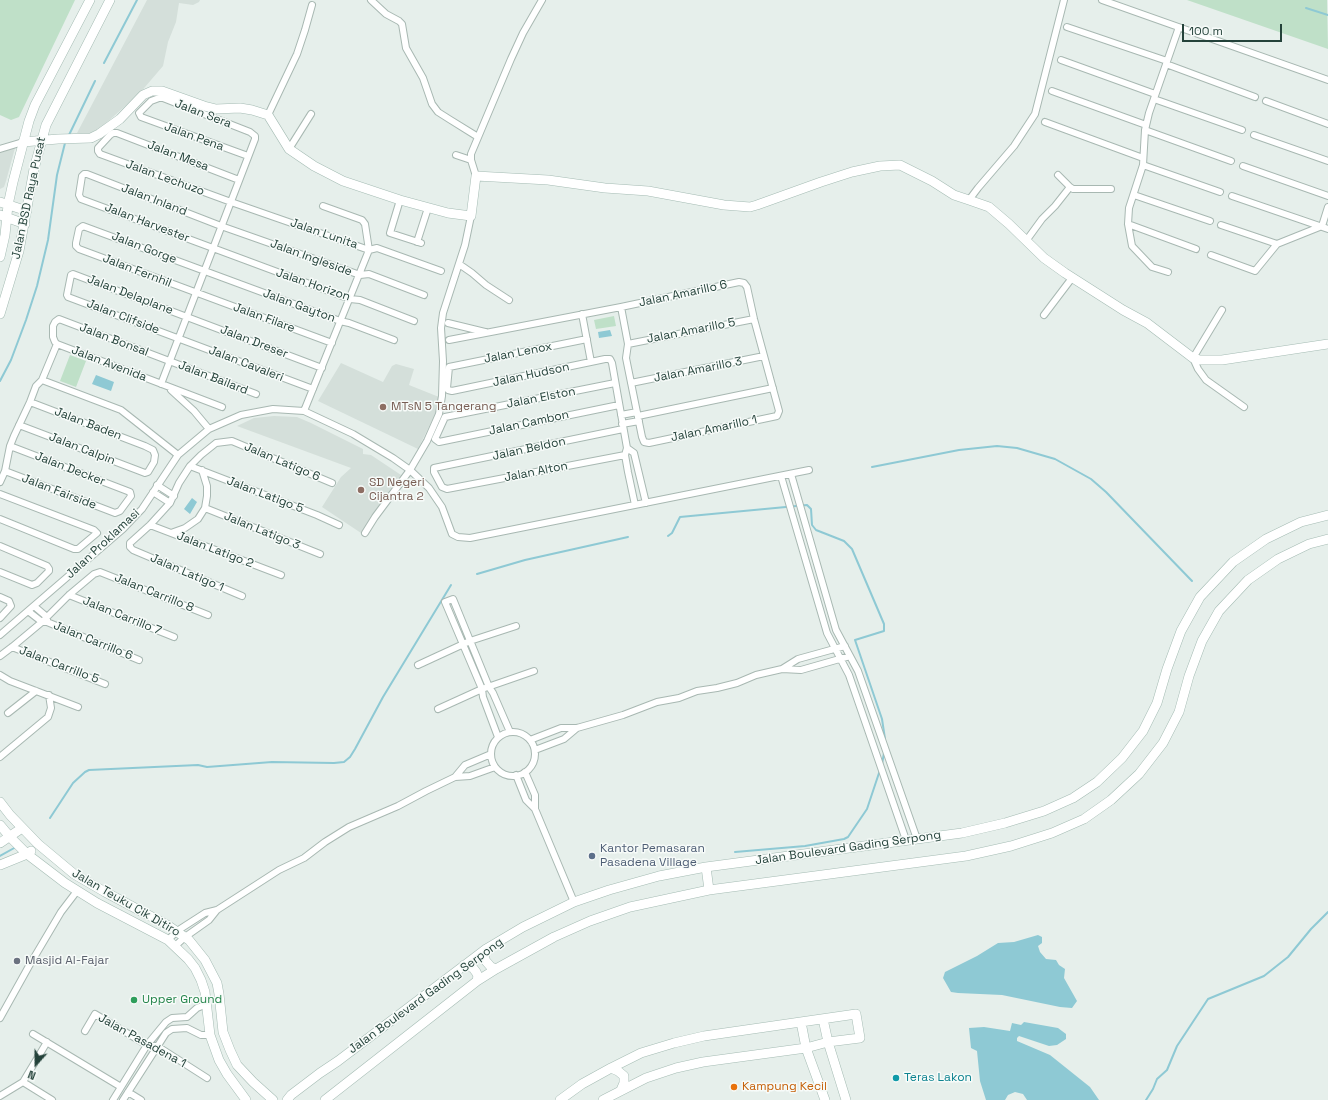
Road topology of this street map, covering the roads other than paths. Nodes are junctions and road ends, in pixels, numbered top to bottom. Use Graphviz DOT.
graph roads {
  1 [pos="90,0"];
  2 [pos="110,0"];
  3 [pos="371,0"];
  4 [pos="542,0"];
  5 [pos="1064,0"];
  6 [pos="1102,0"];
  7 [pos="312,5"];
  8 [pos="1067,27"];
  9 [pos="1179,27"];
  10 [pos="1061,60"];
  11 [pos="1166,63"];
  12 [pos="1328,80"];
  13 [pos="1052,91"];
  14 [pos="1154,96"];
  15 [pos="1254,97"];
  16 [pos="1266,101"];
  17 [pos="311,114"];
  18 [pos="268,115"];
  19 [pos="141,117"];
  20 [pos="1045,122"];
  21 [pos="1328,124"];
  22 [pos="1145,128"];
  23 [pos="1242,130"];
  24 [pos="1254,135"];
  25 [pos="478,137"];
  26 [pos="41,141"];
  27 [pos="23,142"];
  28 [pos="0,149"];
  29 [pos="289,149"];
  30 [pos="100,154"];
  31 [pos="456,155"];
  32 [pos="248,156"];
  33 [pos="1143,158"];
  34 [pos="470,160"];
  35 [pos="1231,161"];
  36 [pos="1328,161"];
  37 [pos="1143,165"];
  38 [pos="1243,166"];
  39 [pos="1058,175"];
  40 [pos="476,176"];
  41 [pos="239,180"];
  42 [pos="1070,187"];
  43 [pos="1111,189"];
  44 [pos="1220,192"];
  45 [pos="1134,195"];
  46 [pos="1232,196"];
  47 [pos="1328,196"];
  48 [pos="82,199"];
  49 [pos="400,200"];
  50 [pos="970,200"];
  51 [pos="231,202"];
  52 [pos="4,203"];
  53 [pos="323,206"];
  54 [pos="1328,207"];
  55 [pos="428,208"];
  56 [pos="27,210"];
  57 [pos="3,216"];
  58 [pos="471,216"];
  59 [pos="1210,221"];
  60 [pos="25,224"];
  61 [pos="1128,224"];
  62 [pos="1222,225"];
  63 [pos="221,226"];
  64 [pos="1325,228"];
  65 [pos="1026,241"];
  66 [pos="1277,244"];
  67 [pos="213,248"];
  68 [pos="80,249"];
  69 [pos="1196,249"];
  70 [pos="369,250"];
  71 [pos="1211,255"];
  72 [pos="0,257"];
  73 [pos="459,264"];
  74 [pos="204,271"];
  75 [pos="440,271"];
  76 [pos="1168,272"];
  77 [pos="73,274"];
  78 [pos="360,276"];
  79 [pos="1072,278"];
  80 [pos="196,293"];
  81 [pos="424,295"];
  82 [pos="350,299"];
  83 [pos="509,300"];
  84 [pos="621,307"];
  85 [pos="1222,310"];
  86 [pos="0,314"];
  87 [pos="582,314"];
  88 [pos="1044,315"];
  89 [pos="187,316"];
  90 [pos="754,319"];
  91 [pos="340,321"];
  92 [pos="414,321"];
  93 [pos="448,323"];
  94 [pos="488,332"];
  95 [pos="178,338"];
  96 [pos="587,339"];
  97 [pos="394,340"];
  98 [pos="449,340"];
  99 [pos="332,343"];
  100 [pos="57,344"];
  101 [pos="628,344"];
  102 [pos="1328,344"];
  103 [pos="764,356"];
  104 [pos="1193,358"];
  105 [pos="169,362"];
  106 [pos="591,362"];
  107 [pos="322,368"];
  108 [pos="42,380"];
  109 [pos="614,383"];
  110 [pos="631,383"];
  111 [pos="161,384"];
  112 [pos="168,387"];
  113 [pos="773,388"];
  114 [pos="313,389"];
  115 [pos="452,391"];
  116 [pos="256,394"];
  117 [pos="30,402"];
  118 [pos="619,405"];
  119 [pos="222,407"];
  120 [pos="1244,407"];
  121 [pos="304,411"];
  122 [pos="621,415"];
  123 [pos="638,416"];
  124 [pos="19,425"];
  125 [pos="623,427"];
  126 [pos="209,429"];
  127 [pos="439,442"];
  128 [pos="10,446"];
  129 [pos="627,448"];
  130 [pos="178,455"];
  131 [pos="625,455"];
  132 [pos="190,466"];
  133 [pos="202,470"];
  134 [pos="410,470"];
  135 [pos="809,470"];
  136 [pos="5,471"];
  137 [pos="144,472"];
  138 [pos="791,474"];
  139 [pos="781,476"];
  140 [pos="0,482"];
  141 [pos="332,483"];
  142 [pos="157,485"];
  143 [pos="446,489"];
  144 [pos="153,492"];
  145 [pos="0,494"];
  146 [pos="174,496"];
  147 [pos="170,503"];
  148 [pos="646,503"];
  149 [pos="635,505"];
  150 [pos="205,508"];
  151 [pos="114,512"];
  152 [pos="1328,515"];
  153 [pos="0,519"];
  154 [pos="150,525"];
  155 [pos="339,525"];
  156 [pos="171,533"];
  157 [pos="365,533"];
  158 [pos="1328,539"];
  159 [pos="0,546"];
  160 [pos="320,554"];
  161 [pos="0,572"];
  162 [pos="281,575"];
  163 [pos="70,595"];
  164 [pos="242,596"];
  165 [pos="0,597"];
  166 [pos="34,606"];
  167 [pos="28,611"];
  168 [pos="208,615"];
  169 [pos="0,618"];
  170 [pos="45,621"];
  171 [pos="516,626"];
  172 [pos="0,635"];
  173 [pos="174,637"];
  174 [pos="470,641"];
  175 [pos="463,645"];
  176 [pos="845,646"];
  177 [pos="12,647"];
  178 [pos="834,648"];
  179 [pos="0,656"];
  180 [pos="850,656"];
  181 [pos="840,659"];
  182 [pos="139,660"];
  183 [pos="418,665"];
  184 [pos="782,669"];
  185 [pos="534,670"];
  186 [pos="0,675"];
  187 [pos="105,684"];
  188 [pos="489,687"];
  189 [pos="482,689"];
  190 [pos="36,691"];
  191 [pos="49,695"];
  192 [pos="78,706"];
  193 [pos="438,710"];
  194 [pos="8,713"];
  195 [pos="577,728"];
  196 [pos="510,732"];
  197 [pos="498,737"];
  198 [pos="530,740"];
  199 [pos="535,750"];
  200 [pos="490,754"];
  201 [pos="0,757"];
  202 [pos="495,767"];
  203 [pos="525,772"];
  204 [pos="516,775"];
  205 [pos="456,777"];
  206 [pos="0,802"];
  207 [pos="535,809"];
  208 [pos="0,825"];
  209 [pos="22,828"];
  210 [pos="10,837"];
  211 [pos="917,839"];
  212 [pos="906,840"];
  213 [pos="0,843"];
  214 [pos="38,844"];
  215 [pos="27,854"];
  216 [pos="0,865"];
  217 [pos="706,867"];
  218 [pos="709,890"];
  219 [pos="77,891"];
  220 [pos="574,902"];
  221 [pos="217,910"];
  222 [pos="177,931"];
  223 [pos="185,937"];
  224 [pos="171,943"];
  225 [pos="486,949"];
  226 [pos="464,965"];
  227 [pos="496,969"];
  228 [pos="477,981"];
  229 [pos="207,1004"];
  230 [pos="187,1017"];
  231 [pos="0,1018"];
  232 [pos="823,1019"];
  233 [pos="802,1022"];
  234 [pos="187,1028"];
  235 [pos="85,1031"];
  236 [pos="223,1032"];
  237 [pos="33,1034"];
  238 [pos="210,1035"];
  239 [pos="46,1042"];
  240 [pos="828,1042"];
  241 [pos="147,1045"];
  242 [pos="157,1046"];
  243 [pos="806,1048"];
  244 [pos="611,1068"];
  245 [pos="207,1078"];
  246 [pos="23,1082"];
  247 [pos="346,1083"];
  248 [pos="121,1087"];
  249 [pos="621,1090"];
  250 [pos="128,1092"];
  251 [pos="0,1096"];
  252 [pos="52,1100"];
  253 [pos="113,1100"];
  254 [pos="123,1100"];
  255 [pos="141,1100"];
  256 [pos="246,1100"];
  257 [pos="273,1100"];
  258 [pos="286,1100"];
  259 [pos="325,1100"];
  260 [pos="332,1100"];
  261 [pos="560,1100"];
  262 [pos="603,1100"];
  263 [pos="825,1100"];
  264 [pos="846,1100"];
  1 -- 27 [label="main road, Jalan BSD Raya Pusat"];
  2 -- 26 [label="main road, Jalan BSD Raya Pusat"];
  3 -- 25 [label="street"];
  4 -- 25 [label="street"];
  5 -- 50 [label="street"];
  6 -- 9 [label="street"];
  7 -- 18 [label="street"];
  8 -- 11 [label="street"];
  9 -- 11 [label="street"];
  9 -- 12 [label="street"];
  10 -- 14 [label="street"];
  11 -- 14 [label="street"];
  11 -- 15 [label="street"];
  13 -- 22 [label="street"];
  14 -- 22 [label="street"];
  14 -- 23 [label="street"];
  16 -- 21 [label="street"];
  17 -- 29 [label="street"];
  18 -- 26 [label="main road"];
  18 -- 29 [label="main road"];
  19 -- 32 [label="street, Jalan Pena"];
  19 -- 32 [label="street, Jalan Sera"];
  20 -- 33 [label="street"];
  22 -- 33 [label="street"];
  22 -- 35 [label="street"];
  24 -- 36 [label="street"];
  25 -- 34 [label="street"];
  26 -- 27 [label="main road"];
  26 -- 56 [label="main road, Jalan BSD Raya Pusat"];
  27 -- 28 [label="street"];
  27 -- 52 [label="main road, Jalan BSD Raya Pusat"];
  29 -- 49 [label="main road"];
  30 -- 41 [label="street, Jalan Mesa"];
  30 -- 51 [label="street, Jalan Lechuzo"];
  31 -- 34 [label="street"];
  32 -- 41 [label="street"];
  33 -- 37 [label="street"];
  34 -- 40 [label="street"];
  37 -- 44 [label="street"];
  37 -- 45 [label="street"];
  38 -- 47 [label="street"];
  39 -- 42 [label="street"];
  40 -- 50 [label="main road"];
  40 -- 58 [label="main road"];
  41 -- 51 [label="street"];
  42 -- 43 [label="street"];
  42 -- 65 [label="street"];
  45 -- 59 [label="street"];
  45 -- 61 [label="street"];
  46 -- 64 [label="street"];
  48 -- 63 [label="street, Jalan Inland"];
  48 -- 67 [label="street, Jalan Harvester"];
  49 -- 55 [label="main road"];
  49 -- 55 [label="street"];
  50 -- 65 [label="main road"];
  51 -- 63 [label="street"];
  51 -- 70 [label="street, Jalan Lunita"];
  52 -- 56 [label="main road"];
  52 -- 57 [label="main road, Jalan BSD Raya Pusat"];
  53 -- 70 [label="street"];
  54 -- 64 [label="street"];
  55 -- 58 [label="main road"];
  56 -- 60 [label="main road, Jalan BSD Raya Pusat"];
  57 -- 60 [label="main road"];
  57 -- 72 [label="main road, Jalan BSD Raya Pusat"];
  58 -- 73 [label="street"];
  60 -- 86 [label="main road, Jalan BSD Raya Pusat"];
  61 -- 69 [label="street"];
  61 -- 76 [label="street"];
  62 -- 66 [label="street"];
  63 -- 67 [label="street"];
  63 -- 78 [label="street, Jalan Ingleside"];
  64 -- 66 [label="street"];
  65 -- 79 [label="main road"];
  66 -- 71 [label="street"];
  67 -- 74 [label="street"];
  67 -- 82 [label="street, Jalan Horizon"];
  68 -- 74 [label="street, Jalan Gorge"];
  68 -- 80 [label="street, Jalan Fernhil"];
  70 -- 75 [label="street, Jalan Lunita"];
  70 -- 78 [label="street"];
  73 -- 83 [label="street"];
  73 -- 134 [label="street"];
  74 -- 80 [label="street"];
  74 -- 91 [label="street, Jalan Gayton"];
  77 -- 89 [label="street, Jalan Delaplane"];
  77 -- 95 [label="street, Jalan Clifside"];
  78 -- 81 [label="street, Jalan Ingleside"];
  78 -- 82 [label="street"];
  79 -- 88 [label="street"];
  79 -- 104 [label="main road"];
  80 -- 89 [label="street"];
  80 -- 99 [label="street, Jalan Filare"];
  82 -- 91 [label="street"];
  82 -- 92 [label="street, Jalan Horizon"];
  84 -- 87 [label="street, Jalan Amarillo 6"];
  84 -- 90 [label="street, Jalan Amarillo 6"];
  84 -- 101 [label="street"];
  85 -- 104 [label="street"];
  87 -- 94 [label="street, Jalan Amarillo 6"];
  87 -- 96 [label="street"];
  89 -- 95 [label="street"];
  89 -- 107 [label="street, Jalan Dreser"];
  90 -- 101 [label="street, Jalan Amarillo 5"];
  90 -- 103 [label="street"];
  91 -- 97 [label="street, Jalan Gayton"];
  91 -- 99 [label="street"];
  93 -- 94 [label="street"];
  94 -- 98 [label="street, Jalan Amarillo 6"];
  95 -- 105 [label="street"];
  95 -- 114 [label="street, Jalan Cavaleri"];
  96 -- 106 [label="street"];
  96 -- 115 [label="street, Jalan Lenox"];
  99 -- 107 [label="street"];
  100 -- 105 [label="street, Jalan Bonsal"];
  100 -- 108 [label="street"];
  100 -- 111 [label="street, Jalan Avenida"];
  101 -- 110 [label="street"];
  102 -- 104 [label="main road"];
  103 -- 110 [label="street, Jalan Amarillo 3"];
  103 -- 113 [label="street"];
  104 -- 120 [label="street"];
  105 -- 111 [label="street"];
  105 -- 116 [label="street, Jalan Bailard"];
  106 -- 109 [label="street, Jalan Hudson"];
  106 -- 115 [label="street, Jalan Hudson"];
  107 -- 114 [label="street"];
  108 -- 117 [label="street"];
  108 -- 130 [label="street"];
  109 -- 118 [label="street"];
  109 -- 127 [label="street, Jalan Elston"];
  110 -- 123 [label="street"];
  111 -- 112 [label="street, Jalan Avenida"];
  112 -- 119 [label="street, Jalan Avenida"];
  112 -- 126 [label="street"];
  113 -- 123 [label="street"];
  113 -- 123 [label="street, Jalan Amarillo 1"];
  114 -- 121 [label="street"];
  117 -- 124 [label="street"];
  117 -- 137 [label="street, Jalan Baden"];
  118 -- 122 [label="street"];
  118 -- 127 [label="street, Jalan Cambon"];
  121 -- 126 [label="street, Jalan Proklamasi"];
  121 -- 134 [label="street, Jalan Proklamasi"];
  122 -- 123 [label="street"];
  122 -- 125 [label="street"];
  123 -- 125 [label="street, Jalan Beldon"];
  124 -- 128 [label="street"];
  124 -- 137 [label="street, Jalan Calpin"];
  125 -- 129 [label="street"];
  125 -- 143 [label="street, Jalan Beldon"];
  126 -- 130 [label="street, Jalan Proklamasi"];
  128 -- 136 [label="street"];
  128 -- 151 [label="street, Jalan Decker"];
  129 -- 131 [label="street"];
  129 -- 148 [label="street"];
  130 -- 142 [label="street, Jalan Proklamasi"];
  131 -- 143 [label="street, Jalan Alton"];
  131 -- 149 [label="street"];
  132 -- 133 [label="street, Jalan Latigo 5"];
  132 -- 141 [label="street, Jalan Latigo 6"];
  132 -- 146 [label="street"];
  133 -- 150 [label="street"];
  133 -- 155 [label="street, Jalan Latigo 5"];
  134 -- 149 [label="street, Jalan Proklamasi"];
  134 -- 157 [label="street"];
  135 -- 138 [label="street, Jalan Proklamasi"];
  136 -- 140 [label="street"];
  136 -- 151 [label="street, Jalan Fairside"];
  138 -- 139 [label="street, Jalan Proklamasi"];
  138 -- 176 [label="street"];
  139 -- 148 [label="street, Jalan Proklamasi"];
  139 -- 178 [label="street"];
  142 -- 144 [label="street, Jalan Proklamasi"];
  142 -- 146 [label="street"];
  144 -- 147 [label="street"];
  144 -- 166 [label="street, Jalan Proklamasi"];
  145 -- 153 [label="street"];
  146 -- 147 [label="street"];
  147 -- 154 [label="street"];
  148 -- 149 [label="street, Jalan Proklamasi"];
  150 -- 156 [label="street"];
  150 -- 160 [label="street, Jalan Latigo 3"];
  152 -- 211 [label="main road, Jalan Boulevard Gading Serpong"];
  154 -- 156 [label="street, Jalan Latigo 2"];
  154 -- 164 [label="street, Jalan Latigo 1"];
  156 -- 162 [label="street, Jalan Latigo 2"];
  158 -- 218 [label="main road, Jalan Boulevard Gading Serpong"];
  159 -- 161 [label="street"];
  163 -- 168 [label="street, Jalan Carrillo 8"];
  163 -- 170 [label="street"];
  163 -- 173 [label="street, Jalan Carrillo 7"];
  165 -- 169 [label="street"];
  166 -- 167 [label="street, Jalan Proklamasi"];
  166 -- 170 [label="street"];
  167 -- 170 [label="street"];
  167 -- 172 [label="street, Jalan Proklamasi"];
  170 -- 177 [label="street"];
  170 -- 182 [label="street, Jalan Carrillo 6"];
  171 -- 174 [label="street"];
  174 -- 175 [label="street"];
  174 -- 175 [label="street"];
  174 -- 188 [label="street"];
  175 -- 183 [label="street"];
  175 -- 189 [label="street"];
  176 -- 178 [label="street"];
  176 -- 180 [label="street"];
  177 -- 179 [label="street"];
  177 -- 187 [label="street, Jalan Carrillo 5"];
  178 -- 181 [label="street"];
  178 -- 184 [label="street"];
  180 -- 181 [label="street"];
  180 -- 211 [label="street"];
  181 -- 184 [label="street"];
  181 -- 212 [label="street"];
  184 -- 195 [label="street"];
  185 -- 188 [label="street"];
  186 -- 190 [label="street"];
  188 -- 189 [label="street"];
  188 -- 196 [label="street"];
  189 -- 193 [label="street"];
  189 -- 197 [label="street"];
  190 -- 191 [label="street"];
  190 -- 194 [label="street"];
  191 -- 192 [label="street"];
  191 -- 201 [label="street"];
  195 -- 198 [label="street"];
  195 -- 199 [label="street"];
  196 -- 197 [label="street"];
  196 -- 198 [label="street"];
  197 -- 200 [label="street"];
  198 -- 199 [label="street"];
  199 -- 203 [label="street"];
  200 -- 202 [label="street"];
  200 -- 205 [label="street"];
  202 -- 204 [label="street"];
  202 -- 205 [label="street"];
  203 -- 204 [label="street"];
  203 -- 207 [label="street"];
  204 -- 207 [label="street"];
  205 -- 221 [label="street"];
  206 -- 209 [label="main road, Jalan Teuku Cik Ditiro"];
  207 -- 220 [label="street"];
  208 -- 210 [label="main road, Jalan Teuku Cik Ditiro"];
  209 -- 210 [label="main road"];
  209 -- 214 [label="main road, Jalan Teuku Cik Ditiro"];
  210 -- 213 [label="main road"];
  210 -- 215 [label="main road, Jalan Teuku Cik Ditiro"];
  211 -- 212 [label="main road, Jalan Boulevard Gading Serpong"];
  212 -- 217 [label="main road, Jalan Boulevard Gading Serpong"];
  214 -- 215 [label="main road"];
  214 -- 222 [label="main road, Jalan Teuku Cik Ditiro"];
  215 -- 216 [label="main road"];
  215 -- 219 [label="main road, Jalan Teuku Cik Ditiro"];
  217 -- 218 [label="main road"];
  217 -- 220 [label="main road, Jalan Boulevard Gading Serpong"];
  218 -- 227 [label="main road, Jalan Boulevard Gading Serpong"];
  219 -- 224 [label="main road, Jalan Teuku Cik Ditiro"];
  219 -- 231 [label="street"];
  220 -- 225 [label="main road, Jalan Boulevard Gading Serpong"];
  221 -- 222 [label="street"];
  221 -- 223 [label="street"];
  222 -- 223 [label="main road, Jalan Teuku Cik Ditiro"];
  222 -- 224 [label="street"];
  223 -- 224 [label="street"];
  223 -- 236 [label="main road, Jalan Teuku Cik Ditiro"];
  224 -- 229 [label="main road, Jalan Teuku Cik Ditiro"];
  225 -- 226 [label="main road, Jalan Boulevard Gading Serpong"];
  225 -- 227 [label="main road"];
  226 -- 228 [label="main road"];
  226 -- 258 [label="main road, Jalan Boulevard Gading Serpong"];
  227 -- 228 [label="main road, Jalan Boulevard Gading Serpong"];
  228 -- 247 [label="main road, Jalan Boulevard Gading Serpong"];
  229 -- 230 [label="street"];
  229 -- 238 [label="main road, Jalan Teuku Cik Ditiro"];
  230 -- 234 [label="street"];
  230 -- 241 [label="street"];
  232 -- 233 [label="main road"];
  232 -- 240 [label="main road"];
  232 -- 240 [label="main road"];
  233 -- 243 [label="main road"];
  233 -- 244 [label="main road"];
  234 -- 238 [label="street"];
  234 -- 242 [label="street"];
  235 -- 241 [label="street, Jalan Pasadena 1"];
  236 -- 238 [label="main road"];
  236 -- 257 [label="main road, Jalan Teuku Cik Ditiro"];
  237 -- 239 [label="street"];
  238 -- 256 [label="main road, Jalan Teuku Cik Ditiro"];
  239 -- 246 [label="street"];
  239 -- 248 [label="street"];
  240 -- 243 [label="main road"];
  240 -- 264 [label="main road"];
  241 -- 242 [label="street, Jalan Pasadena 1"];
  241 -- 248 [label="street"];
  242 -- 245 [label="street, Jalan Pasadena 1"];
  242 -- 250 [label="street"];
  243 -- 249 [label="main road"];
  243 -- 263 [label="main road"];
  244 -- 249 [label="main road"];
  244 -- 261 [label="main road"];
  246 -- 251 [label="street"];
  246 -- 252 [label="street"];
  247 -- 259 [label="main road, Jalan Boulevard Gading Serpong"];
  247 -- 260 [label="main road"];
  248 -- 253 [label="street"];
  249 -- 262 [label="main road"];
  250 -- 254 [label="street"];
  250 -- 255 [label="street"];
}
